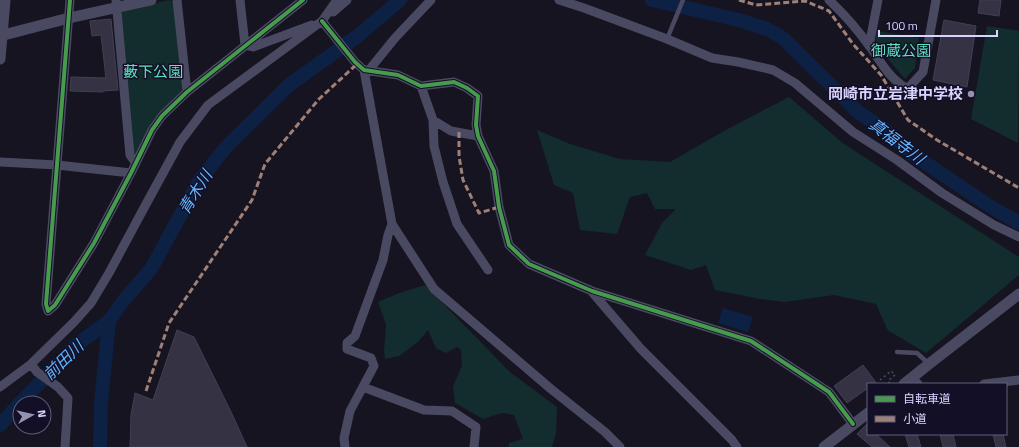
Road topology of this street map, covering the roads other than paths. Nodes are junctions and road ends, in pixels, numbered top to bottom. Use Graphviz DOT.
graph roads {
  1 [pos="4,0"];
  2 [pos="70,0"];
  3 [pos="151,0"];
  4 [pos="177,0"];
  5 [pos="240,0"];
  6 [pos="303,0"];
  7 [pos="337,0"];
  8 [pos="347,0"];
  9 [pos="431,0"];
  10 [pos="560,0"];
  11 [pos="683,0"];
  12 [pos="830,0"];
  13 [pos="878,0"];
  14 [pos="936,0"];
  15 [pos="116,4"];
  16 [pos="69,18"];
  17 [pos="322,21"];
  18 [pos="1,36"];
  19 [pos="667,39"];
  20 [pos="245,45"];
  21 [pos="869,46"];
  22 [pos="0,59"];
  23 [pos="367,70"];
  24 [pos="421,86"];
  25 [pos="187,92"];
  26 [pos="433,120"];
  27 [pos="478,136"];
  28 [pos="0,162"];
  29 [pos="136,163"];
  30 [pos="57,165"];
  31 [pos="131,173"];
  32 [pos="392,224"];
  33 [pos="1019,237"];
  34 [pos="488,270"];
  35 [pos="592,291"];
  36 [pos="1019,294"];
  37 [pos="897,352"];
  38 [pos="31,364"];
  39 [pos="929,364"];
  40 [pos="1019,380"];
  41 [pos="912,382"];
  42 [pos="993,383"];
  43 [pos="0,387"];
  44 [pos="363,387"];
  45 [pos="867,414"];
  46 [pos="853,424"];
  47 [pos="65,447"];
  48 [pos="345,447"];
  49 [pos="474,447"];
  50 [pos="620,447"];
  51 [pos="737,447"];
  52 [pos="824,447"];
  1 -- 18 [label="street"];
  2 -- 16 [label="street"];
  3 -- 15 [label="street"];
  4 -- 25 [label="street"];
  5 -- 20 [label="street"];
  6 -- 20 [label="street"];
  7 -- 17 [label="street"];
  8 -- 17 [label="street"];
  9 -- 23 [label="street"];
  10 -- 19 [label="street"];
  11 -- 19 [label="lane"];
  12 -- 21 [label="street"];
  13 -- 21 [label="street"];
  14 -- 21 [label="street"];
  15 -- 16 [label="street"];
  15 -- 29 [label="street"];
  16 -- 18 [label="street"];
  16 -- 30 [label="street"];
  17 -- 20 [label="street"];
  17 -- 23 [label="street"];
  17 -- 38 [label="street"];
  18 -- 22 [label="street"];
  19 -- 33 [label="street"];
  20 -- 25 [label="street"];
  23 -- 24 [label="street"];
  23 -- 32 [label="street"];
  24 -- 26 [label="street"];
  24 -- 27 [label="street"];
  25 -- 29 [label="street"];
  26 -- 27 [label="street"];
  26 -- 34 [label="street"];
  27 -- 35 [label="street"];
  28 -- 30 [label="street"];
  29 -- 31 [label="street"];
  30 -- 31 [label="street"];
  30 -- 31 [label="street"];
  32 -- 44 [label="street"];
  32 -- 50 [label="street"];
  35 -- 46 [label="street"];
  35 -- 51 [label="street"];
  36 -- 39 [label="street"];
  37 -- 39 [label="lane"];
  38 -- 43 [label="street"];
  38 -- 47 [label="street"];
  39 -- 41 [label="street"];
  40 -- 42 [label="street"];
  44 -- 48 [label="street"];
  44 -- 49 [label="street"];
  45 -- 46 [label="street"];
  46 -- 52 [label="street"];
}
